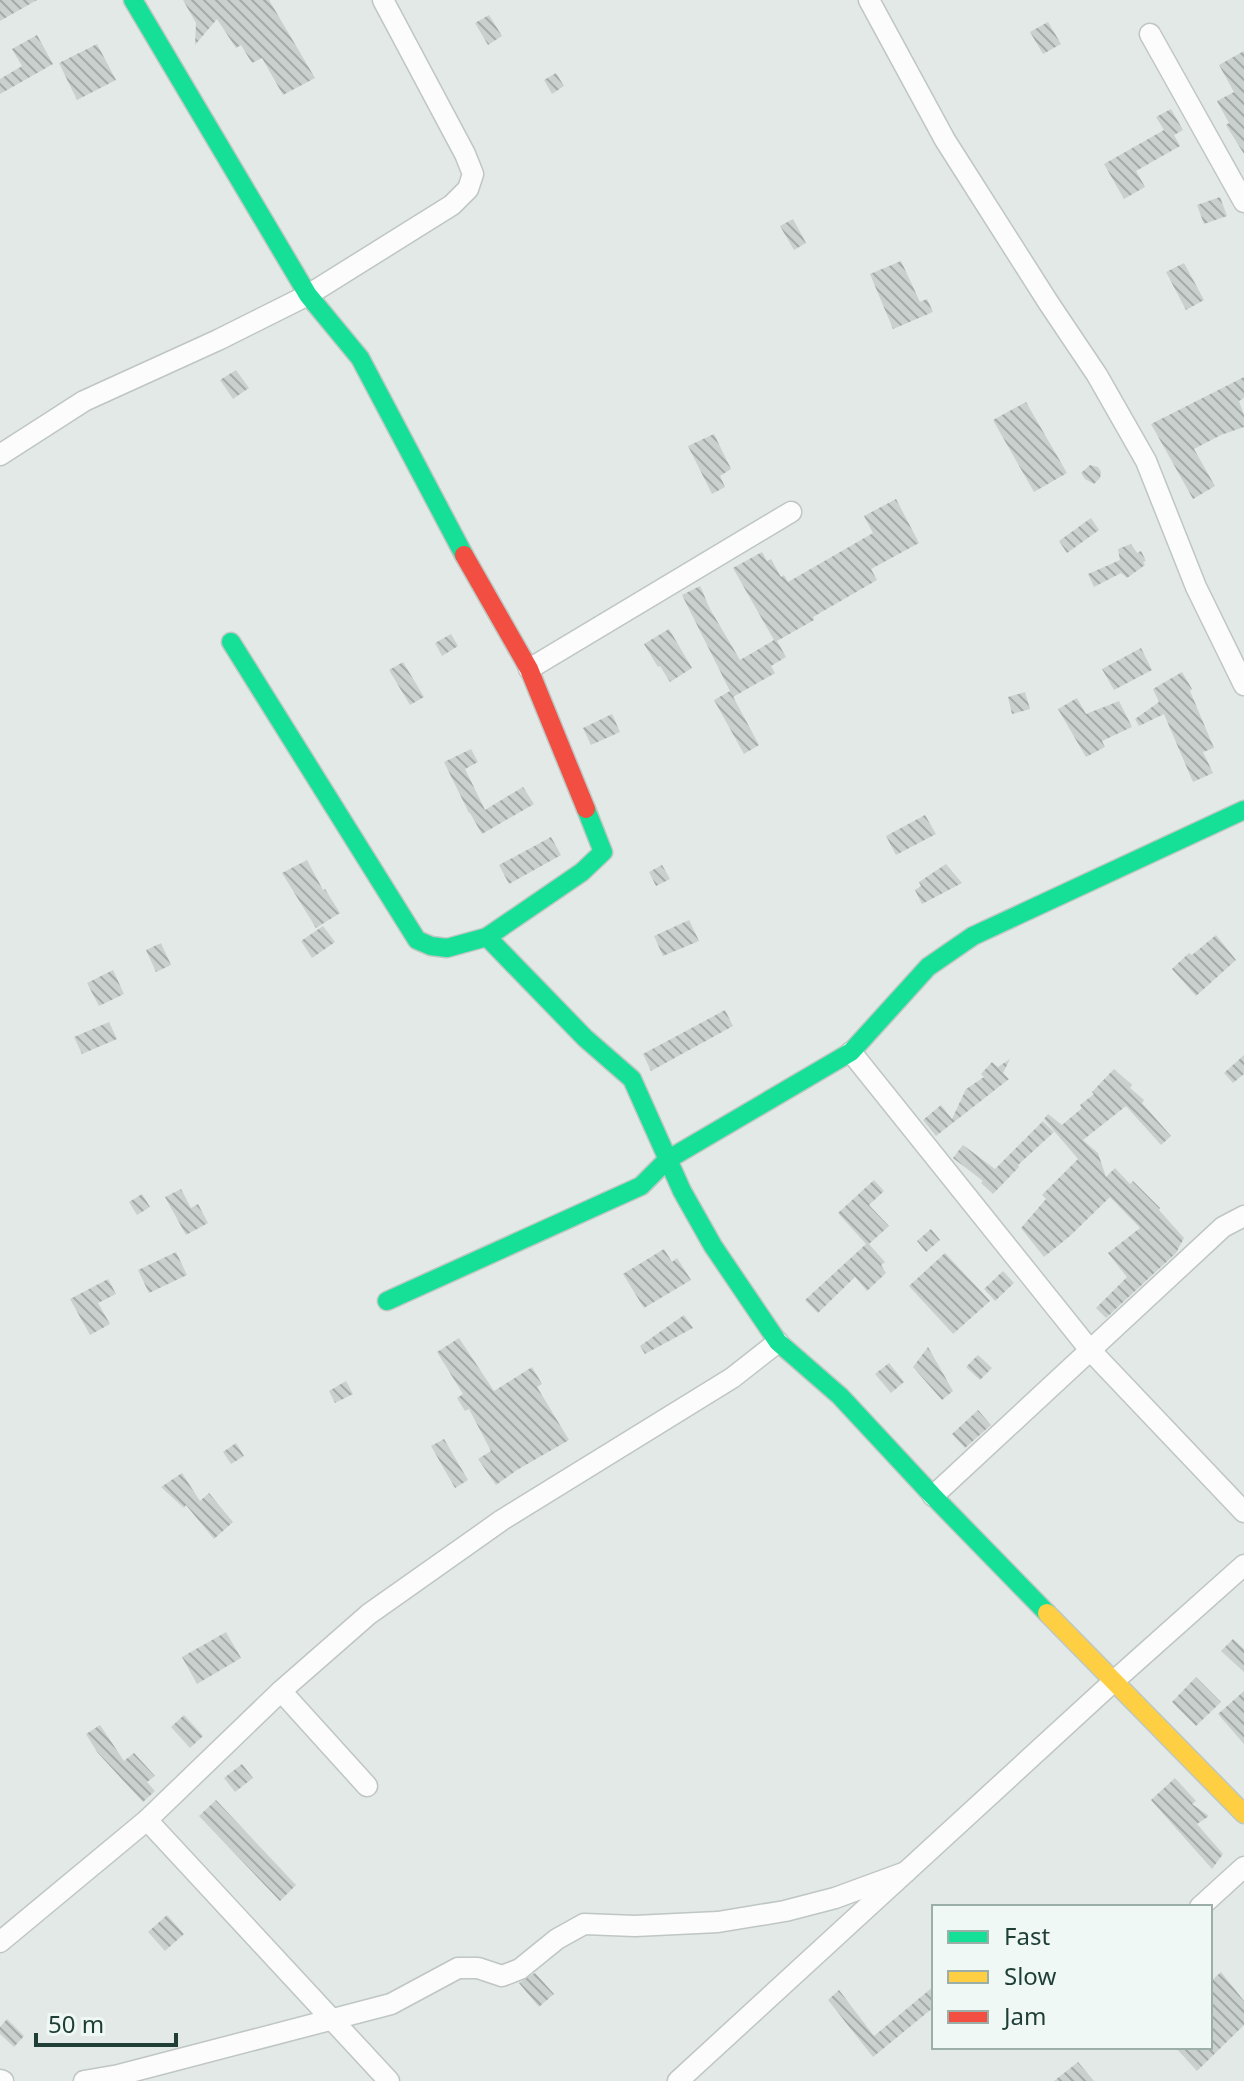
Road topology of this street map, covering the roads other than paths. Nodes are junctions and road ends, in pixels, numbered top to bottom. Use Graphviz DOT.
graph roads {
  1 [pos="133,0"];
  2 [pos="383,0"];
  3 [pos="869,0"];
  4 [pos="1150,34"];
  5 [pos="1244,202"];
  6 [pos="308,295"];
  7 [pos="0,455"];
  8 [pos="791,512"];
  9 [pos="231,642"];
  10 [pos="529,669"];
  11 [pos="1244,685"];
  12 [pos="1244,810"];
  13 [pos="487,937"];
  14 [pos="851,1052"];
  15 [pos="667,1160"];
  16 [pos="1244,1216"];
  17 [pos="387,1301"];
  18 [pos="778,1342"];
  19 [pos="1090,1350"];
  20 [pos="933,1496"];
  21 [pos="1244,1512"];
  22 [pos="1244,1565"];
  23 [pos="1114,1681"];
  24 [pos="281,1691"];
  25 [pos="367,1786"];
  26 [pos="1244,1814"];
  27 [pos="147,1820"];
  28 [pos="1244,1867"];
  29 [pos="906,1872"];
  30 [pos="1202,1905"];
  31 [pos="0,1942"];
  32 [pos="333,2019"];
  33 [pos="84,2081"];
  34 [pos="389,2081"];
  35 [pos="678,2081"];
  1 -- 6 [label="street"];
  2 -- 6 [label="street"];
  3 -- 11 [label="street"];
  4 -- 5 [label="street"];
  6 -- 7 [label="street"];
  6 -- 10 [label="street"];
  8 -- 10 [label="street"];
  9 -- 13 [label="street"];
  10 -- 13 [label="street"];
  12 -- 14 [label="street"];
  13 -- 15 [label="street"];
  14 -- 15 [label="street"];
  14 -- 19 [label="street"];
  15 -- 17 [label="street"];
  15 -- 18 [label="street"];
  16 -- 19 [label="street"];
  18 -- 20 [label="street"];
  18 -- 24 [label="street"];
  19 -- 20 [label="street"];
  19 -- 21 [label="street"];
  20 -- 23 [label="street"];
  22 -- 23 [label="street"];
  23 -- 26 [label="street"];
  23 -- 29 [label="street"];
  24 -- 25 [label="street"];
  24 -- 27 [label="street"];
  27 -- 31 [label="street"];
  27 -- 32 [label="street"];
  28 -- 30 [label="street"];
  29 -- 32 [label="street"];
  29 -- 35 [label="street"];
  32 -- 33 [label="street"];
  32 -- 34 [label="street"];
}
